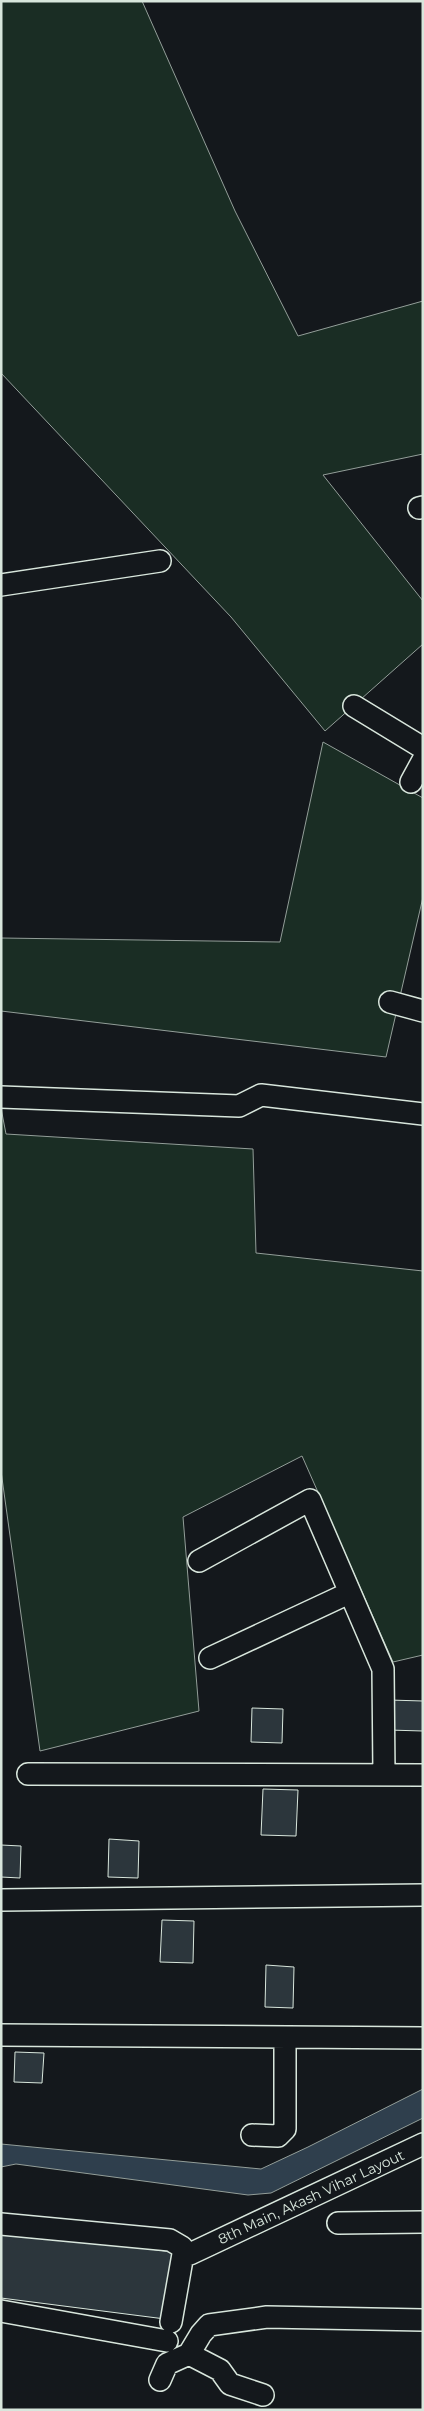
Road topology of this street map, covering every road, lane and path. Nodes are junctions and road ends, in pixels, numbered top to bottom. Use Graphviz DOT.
graph roads {
  1 [pos="160,561"];
  2 [pos="1,585"];
  3 [pos="354,706"];
  4 [pos="423,748"];
  5 [pos="423,760"];
  6 [pos="411,782"];
  7 [pos="390,1002"];
  8 [pos="423,1011"];
  9 [pos="1,1097"];
  10 [pos="423,1114"];
  11 [pos="199,1561"];
  12 [pos="350,1593"];
  13 [pos="210,1658"];
  14 [pos="28,1774"];
  15 [pos="384,1775"];
  16 [pos="423,1775"];
  17 [pos="423,1895"];
  18 [pos="1,1900"];
  19 [pos="1,2035"];
  20 [pos="285,2037"];
  21 [pos="423,2038"];
  22 [pos="252,2135"];
  23 [pos="423,2144"];
  24 [pos="423,2222"];
  25 [pos="338,2223"];
  26 [pos="1,2224"];
  27 [pos="191,2252"];
  28 [pos="1,2312"];
  29 [pos="423,2320"];
  30 [pos="189,2354"];
  31 [pos="160,2380"];
  32 [pos="263,2395"];
  1 -- 2 [label="street"];
  3 -- 4 [label="street"];
  5 -- 6 [label="street"];
  7 -- 8 [label="street"];
  9 -- 10 [label="street"];
  11 -- 12 [label="street"];
  12 -- 13 [label="street"];
  12 -- 15 [label="street"];
  14 -- 15 [label="street"];
  15 -- 16 [label="street"];
  17 -- 18 [label="street"];
  19 -- 20 [label="street"];
  20 -- 21 [label="street"];
  20 -- 22 [label="street"];
  23 -- 27 [label="street, 8th Main, Akash Vihar Layout"];
  24 -- 25 [label="street"];
  26 -- 27 [label="street"];
  27 -- 28 [label="street"];
  29 -- 30 [label="street"];
  30 -- 31 [label="street"];
  30 -- 32 [label="street"];
}
